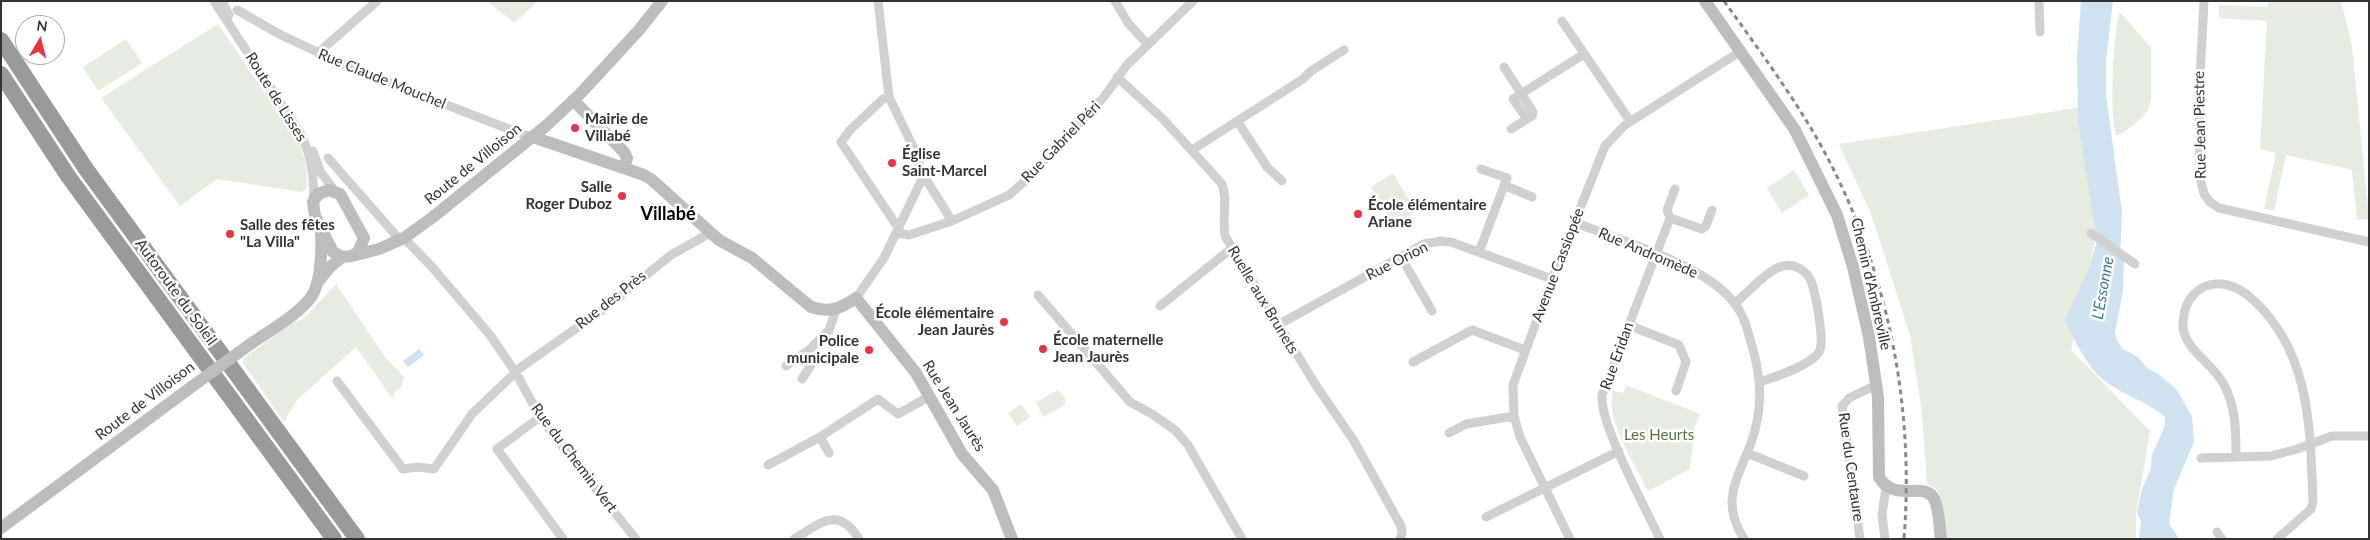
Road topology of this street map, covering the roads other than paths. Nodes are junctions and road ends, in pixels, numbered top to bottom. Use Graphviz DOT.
graph roads {
  1 [pos="214,1"];
  2 [pos="222,1"];
  3 [pos="377,1"];
  4 [pos="662,1"];
  5 [pos="878,1"];
  6 [pos="1116,1"];
  7 [pos="1193,1"];
  8 [pos="1705,1"];
  9 [pos="2039,1"];
  10 [pos="2204,1"];
  11 [pos="237,10"];
  12 [pos="1562,21"];
  13 [pos="2040,32"];
  14 [pos="1,40"];
  15 [pos="1148,45"];
  16 [pos="1344,50"];
  17 [pos="1741,51"];
  18 [pos="318,53"];
  19 [pos="1584,54"];
  20 [pos="1504,67"];
  21 [pos="1,74"];
  22 [pos="1118,77"];
  23 [pos="1,80"];
  24 [pos="1522,94"];
  25 [pos="889,97"];
  26 [pos="574,100"];
  27 [pos="29,119"];
  28 [pos="1630,121"];
  29 [pos="1238,122"];
  30 [pos="1511,129"];
  31 [pos="532,136"];
  32 [pos="1192,150"];
  33 [pos="328,158"];
  34 [pos="624,168"];
  35 [pos="1481,169"];
  36 [pos="922,179"];
  37 [pos="1282,181"];
  38 [pos="1504,185"];
  39 [pos="1675,189"];
  40 [pos="334,190"];
  41 [pos="1532,197"];
  42 [pos="313,202"];
  43 [pos="1712,210"];
  44 [pos="1670,218"];
  45 [pos="952,221"];
  46 [pos="1574,222"];
  47 [pos="321,228"];
  48 [pos="898,231"];
  49 [pos="710,233"];
  50 [pos="2091,233"];
  51 [pos="364,238"];
  52 [pos="402,239"];
  53 [pos="2369,242"];
  54 [pos="387,245"];
  55 [pos="1232,248"];
  56 [pos="1479,252"];
  57 [pos="1656,254"];
  58 [pos="347,256"];
  59 [pos="1401,256"];
  60 [pos="2135,264"];
  61 [pos="1552,279"];
  62 [pos="316,285"];
  63 [pos="1038,295"];
  64 [pos="856,298"];
  65 [pos="1735,303"];
  66 [pos="1160,306"];
  67 [pos="836,310"];
  68 [pos="1432,312"];
  69 [pos="1278,325"];
  70 [pos="1628,325"];
  71 [pos="808,350"];
  72 [pos="1525,350"];
  73 [pos="1413,362"];
  74 [pos="786,366"];
  75 [pos="516,373"];
  76 [pos="802,379"];
  77 [pos="337,380"];
  78 [pos="1760,382"];
  79 [pos="1876,385"];
  80 [pos="1676,391"];
  81 [pos="930,396"];
  82 [pos="540,416"];
  83 [pos="1514,416"];
  84 [pos="1449,433"];
  85 [pos="2369,436"];
  86 [pos="820,437"];
  87 [pos="2311,444"];
  88 [pos="1619,451"];
  89 [pos="829,453"];
  90 [pos="1747,453"];
  91 [pos="2236,457"];
  92 [pos="2201,458"];
  93 [pos="768,465"];
  94 [pos="1804,476"];
  95 [pos="1886,487"];
  96 [pos="1544,488"];
  97 [pos="35,501"];
  98 [pos="1486,517"];
  99 [pos="1,520"];
  100 [pos="1,528"];
  101 [pos="334,539"];
  102 [pos="357,539"];
  103 [pos="563,539"];
  104 [pos="636,539"];
  105 [pos="794,539"];
  106 [pos="859,539"];
  107 [pos="1012,539"];
  108 [pos="1242,539"];
  109 [pos="1400,539"];
  110 [pos="1570,539"];
  111 [pos="1660,539"];
  112 [pos="1744,539"];
  113 [pos="1860,539"];
  114 [pos="1884,539"];
  115 [pos="1941,539"];
  116 [pos="2277,539"];
  1 -- 42 [label="street, Route de Lisses"];
  2 -- 40 [label="street, Route de Lisses"];
  3 -- 18 [label="street"];
  4 -- 26 [label="street, Route de Villoison"];
  5 -- 25 [label="street"];
  6 -- 15 [label="street"];
  7 -- 15 [label="street, Rue Gabriel Péri"];
  8 -- 17 [label="street, Chemin d'Ambreville"];
  9 -- 13 [label="street"];
  10 -- 53 [label="street, Rue Jean Piestre"];
  11 -- 18 [label="street, Rue Claude Mouchel"];
  12 -- 19 [label="street"];
  14 -- 102 [label="highway, Autoroute du Soleil"];
  15 -- 22 [label="street, Rue Gabriel Péri"];
  16 -- 29 [label="street"];
  17 -- 28 [label="street, Avenue Cassiopée"];
  17 -- 79 [label="street, Chemin d'Ambreville"];
  18 -- 31 [label="street, Rue Claude Mouchel"];
  19 -- 24 [label="street"];
  19 -- 28 [label="street"];
  20 -- 24 [label="street"];
  21 -- 27 [label="highway, Autoroute du Soleil"];
  22 -- 32 [label="street, Ruelle aux Brunets"];
  22 -- 45 [label="street, Rue Gabriel Péri"];
  23 -- 27 [label="highway"];
  24 -- 30 [label="street"];
  25 -- 36 [label="street"];
  25 -- 48 [label="street"];
  26 -- 31 [label="street, Route de Villoison"];
  26 -- 34 [label="street"];
  27 -- 101 [label="highway, Autoroute du Soleil"];
  28 -- 46 [label="street, Avenue Cassiopée"];
  29 -- 32 [label="street"];
  29 -- 37 [label="street"];
  31 -- 34 [label="street"];
  31 -- 52 [label="street, Route de Villoison"];
  32 -- 55 [label="street, Ruelle aux Brunets"];
  33 -- 52 [label="street, Rue du Chemin Vert"];
  34 -- 49 [label="street"];
  35 -- 38 [label="street"];
  36 -- 45 [label="street"];
  36 -- 48 [label="street"];
  38 -- 41 [label="street"];
  38 -- 56 [label="street"];
  39 -- 44 [label="street, Rue Eridan"];
  40 -- 42 [label="street"];
  40 -- 51 [label="street"];
  42 -- 47 [label="street"];
  43 -- 44 [label="street"];
  44 -- 57 [label="street, Rue Eridan"];
  45 -- 48 [label="street, Rue Gabriel Péri"];
  46 -- 57 [label="street, Rue Andromède"];
  46 -- 61 [label="street, Avenue Cassiopée"];
  47 -- 58 [label="street"];
  47 -- 62 [label="street, Route de Villoison"];
  48 -- 64 [label="street"];
  49 -- 67 [label="street"];
  49 -- 75 [label="street, Rue des Près"];
  50 -- 60 [label="street"];
  51 -- 54 [label="street"];
  51 -- 58 [label="street"];
  52 -- 54 [label="street, Route de Villoison"];
  52 -- 75 [label="street, Rue du Chemin Vert"];
  54 -- 58 [label="street, Route de Villoison"];
  55 -- 66 [label="street"];
  55 -- 69 [label="street, Ruelle aux Brunets"];
  56 -- 59 [label="street, Rue Orion"];
  56 -- 61 [label="street, Rue Orion"];
  57 -- 65 [label="street, Rue Andromède"];
  57 -- 70 [label="street, Rue Eridan"];
  58 -- 62 [label="street, Route de Villoison"];
  59 -- 68 [label="street"];
  59 -- 69 [label="street, Rue Orion"];
  61 -- 72 [label="street, Avenue Cassiopée"];
  62 -- 97 [label="street, Route de Villoison, bridge"];
  63 -- 108 [label="street"];
  64 -- 67 [label="street"];
  64 -- 81 [label="street, Rue Jean Jaurès"];
  65 -- 78 [label="street, Rue Andromède"];
  65 -- 78 [label="street"];
  67 -- 71 [label="street"];
  69 -- 109 [label="street, Ruelle aux Brunets"];
  70 -- 80 [label="street"];
  70 -- 88 [label="street, Rue Eridan"];
  71 -- 74 [label="street"];
  71 -- 76 [label="street"];
  72 -- 73 [label="street"];
  72 -- 83 [label="street, Avenue Cassiopée"];
  75 -- 77 [label="street, Rue des Près"];
  75 -- 82 [label="street, Rue du Chemin Vert"];
  78 -- 90 [label="street, Rue Andromède"];
  79 -- 95 [label="street, Chemin d'Ambreville"];
  79 -- 113 [label="street, Rue du Centaure"];
  81 -- 86 [label="street"];
  81 -- 107 [label="street, Rue Jean Jaurès"];
  82 -- 103 [label="street"];
  82 -- 104 [label="street, Rue du Chemin Vert"];
  83 -- 84 [label="street"];
  83 -- 96 [label="street, Avenue Cassiopée"];
  85 -- 87 [label="street"];
  86 -- 89 [label="street"];
  86 -- 93 [label="street"];
  87 -- 91 [label="street"];
  87 -- 91 [label="street"];
  87 -- 116 [label="street"];
  88 -- 96 [label="street"];
  88 -- 111 [label="street, Rue Eridan"];
  90 -- 94 [label="street"];
  90 -- 112 [label="street, Rue Andromède"];
  91 -- 92 [label="street"];
  95 -- 114 [label="street, Rue du Centaure"];
  95 -- 115 [label="street"];
  96 -- 98 [label="street"];
  96 -- 110 [label="street, Avenue Cassiopée"];
  97 -- 99 [label="street, Route de Villoison"];
  97 -- 100 [label="street, Route de Villoison"];
  105 -- 106 [label="street"];
}
